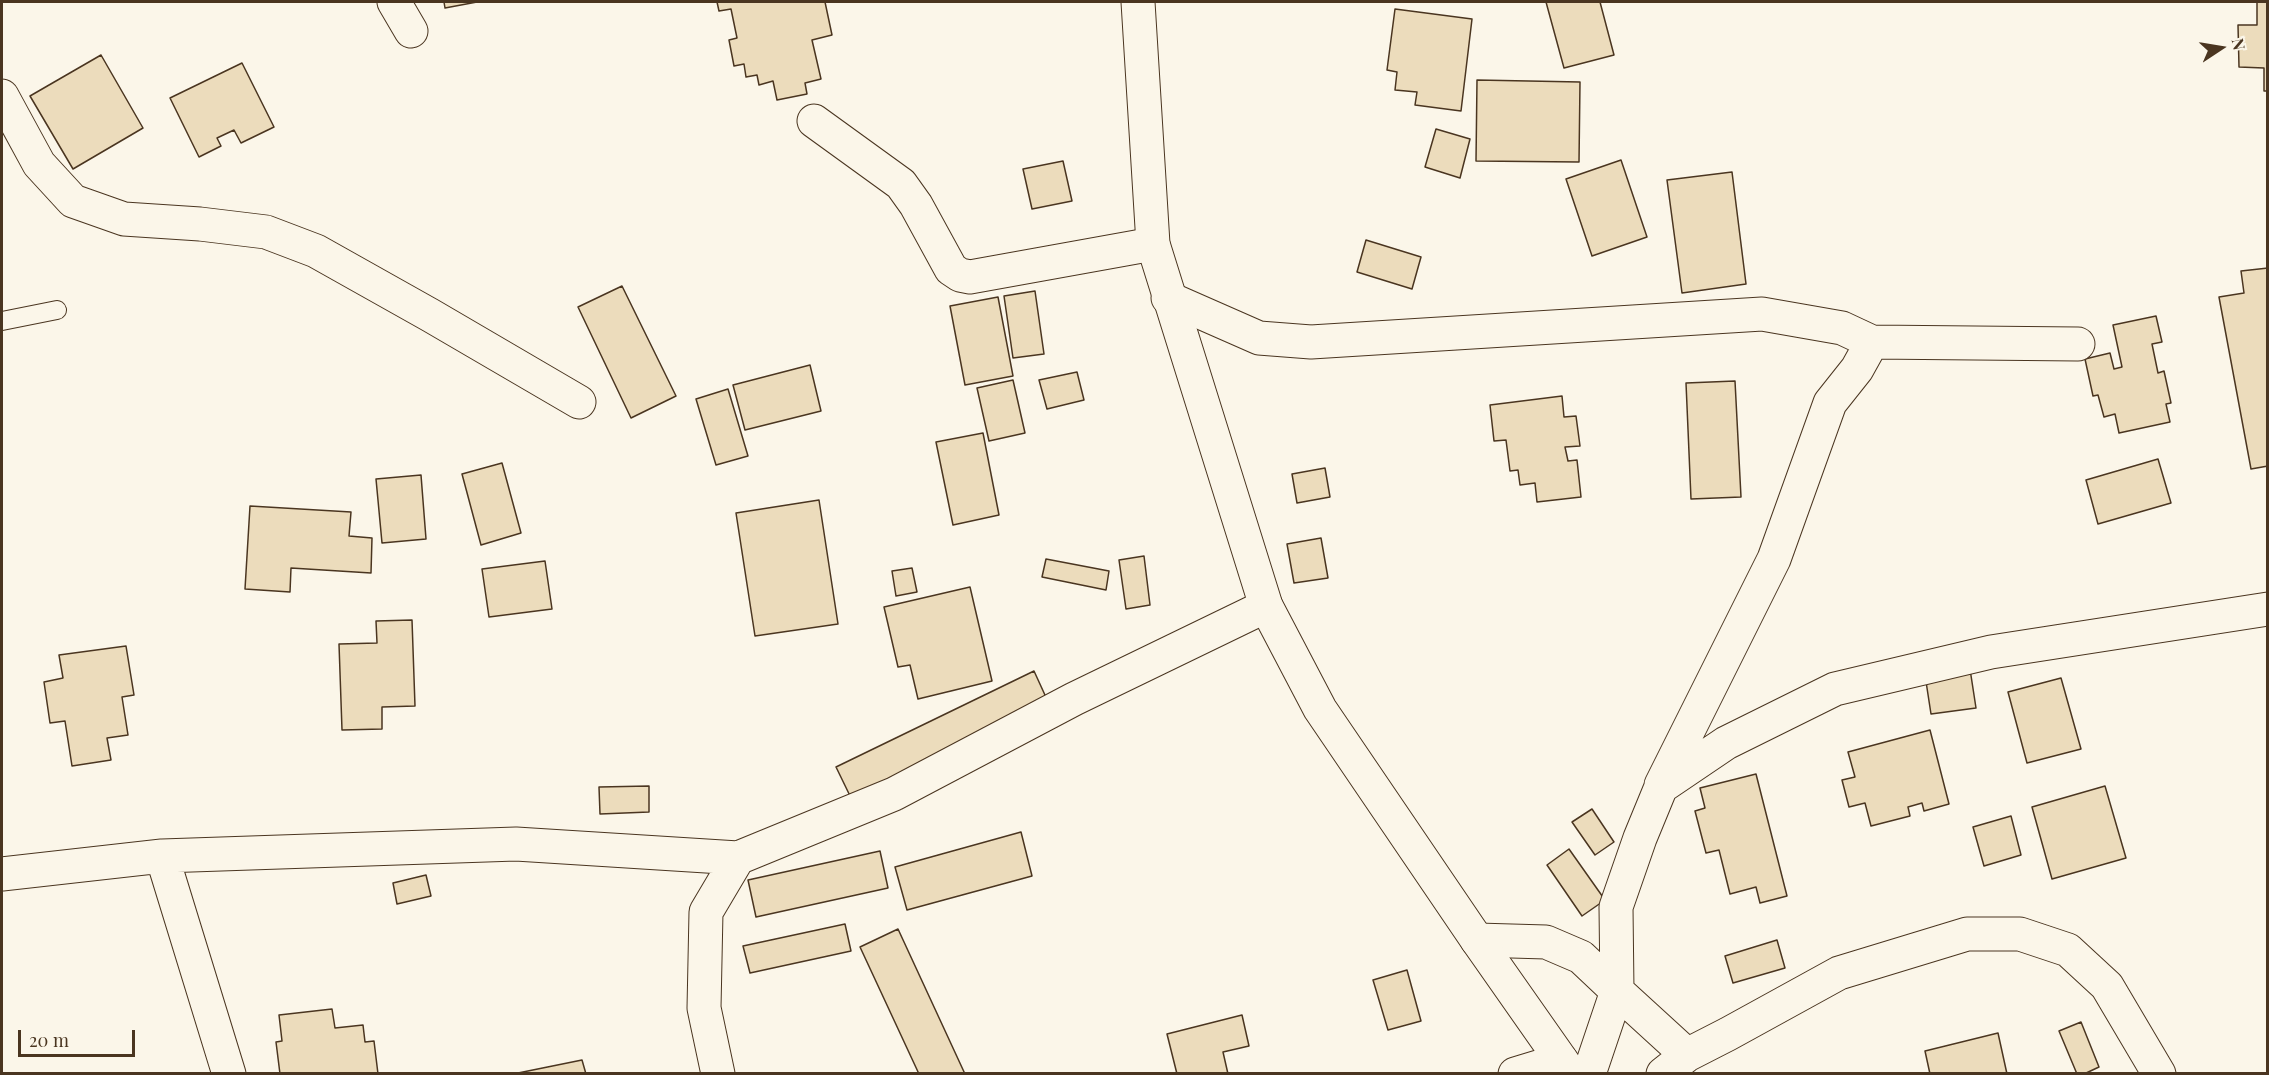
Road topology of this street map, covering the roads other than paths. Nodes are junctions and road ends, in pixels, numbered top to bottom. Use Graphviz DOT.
graph roads {
  1 [pos="394,2"];
  2 [pos="1138,2"];
  3 [pos="411,30"];
  4 [pos="2,96"];
  5 [pos="814,121"];
  6 [pos="1153,244"];
  7 [pos="1168,298"];
  8 [pos="57,310"];
  9 [pos="2,321"];
  10 [pos="1872,342"];
  11 [pos="2078,344"];
  12 [pos="579,402"];
  13 [pos="1266,606"];
  14 [pos="2268,609"];
  15 [pos="1661,787"];
  16 [pos="162,856"];
  17 [pos="738,858"];
  18 [pos="2,874"];
  19 [pos="1477,940"];
  20 [pos="1617,992"];
  21 [pos="1675,1064"];
  22 [pos="1574,1069"];
  23 [pos="229,1074"];
  24 [pos="718,1074"];
  25 [pos="1515,1074"];
  26 [pos="2159,1074"];
  1 -- 3 [label="street"];
  2 -- 6 [label="street"];
  4 -- 12 [label="street"];
  5 -- 6 [label="street"];
  6 -- 7 [label="street"];
  7 -- 10 [label="street"];
  7 -- 13 [label="street"];
  8 -- 9 [label="lane"];
  10 -- 11 [label="street"];
  10 -- 15 [label="street"];
  13 -- 17 [label="street"];
  13 -- 19 [label="street"];
  14 -- 15 [label="street"];
  15 -- 20 [label="street"];
  16 -- 17 [label="street"];
  16 -- 18 [label="street"];
  16 -- 23 [label="street"];
  17 -- 24 [label="street"];
  19 -- 20 [label="street"];
  19 -- 22 [label="street"];
  20 -- 21 [label="street"];
  20 -- 22 [label="street"];
  21 -- 26 [label="street"];
  22 -- 25 [label="street"];
}
